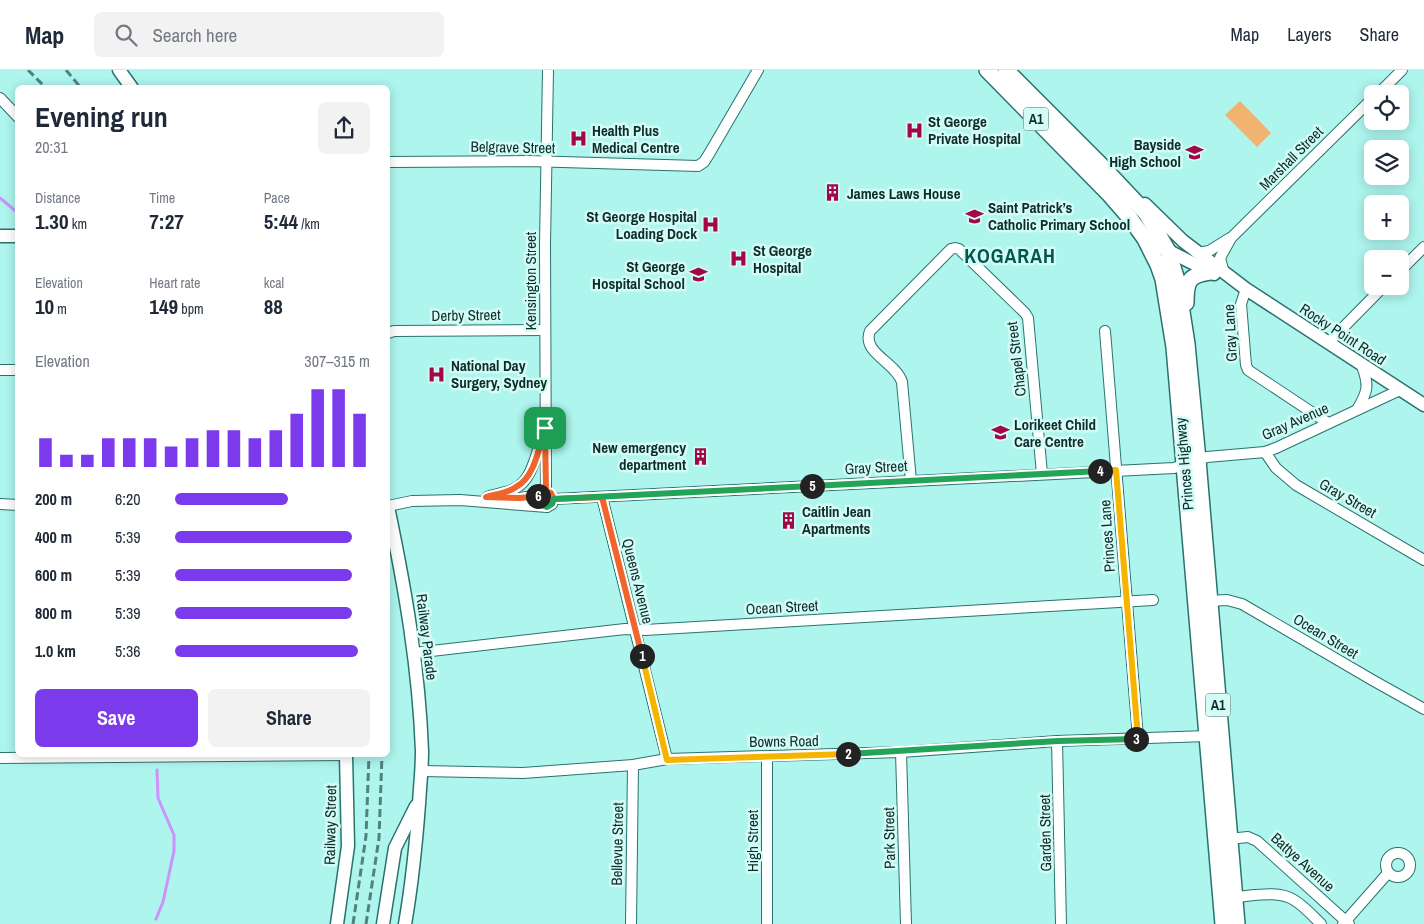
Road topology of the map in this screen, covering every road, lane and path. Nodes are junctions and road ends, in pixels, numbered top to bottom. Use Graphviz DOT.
graph roads {
  1 [pos="119,70"];
  2 [pos="548,70"];
  3 [pos="758,70"];
  4 [pos="987,70"];
  5 [pos="1006,70"];
  6 [pos="1402,70"];
  7 [pos="130,85"];
  8 [pos="1387,85"];
  9 [pos="0,98"];
  10 [pos="1364,107"];
  11 [pos="15,114"];
  12 [pos="1096,160"];
  13 [pos="390,162"];
  14 [pos="546,163"];
  15 [pos="0,236"];
  16 [pos="15,236"];
  17 [pos="1231,238"];
  18 [pos="1144,239"];
  19 [pos="1424,247"];
  20 [pos="1168,251"];
  21 [pos="1197,253"];
  22 [pos="1409,262"];
  23 [pos="1217,272"];
  24 [pos="1246,289"];
  25 [pos="1375,295"];
  26 [pos="545,330"];
  27 [pos="1105,331"];
  28 [pos="390,333"];
  29 [pos="1328,343"];
  30 [pos="1187,344"];
  31 [pos="1362,366"];
  32 [pos="0,370"];
  33 [pos="15,370"];
  34 [pos="1400,390"];
  35 [pos="1422,401"];
  36 [pos="1357,409"];
  37 [pos="1328,424"];
  38 [pos="545,428"];
  39 [pos="1265,452"];
  40 [pos="1191,462"];
  41 [pos="1116,470"];
  42 [pos="1042,474"];
  43 [pos="910,481"];
  44 [pos="543,493"];
  45 [pos="486,497"];
  46 [pos="602,497"];
  47 [pos="554,499"];
  48 [pos="460,500"];
  49 [pos="0,504"];
  50 [pos="15,505"];
  51 [pos="390,506"];
  52 [pos="546,507"];
  53 [pos="390,517"];
  54 [pos="1424,560"];
  55 [pos="1152,600"];
  56 [pos="1209,601"];
  57 [pos="1127,602"];
  58 [pos="635,629"];
  59 [pos="414,653"];
  60 [pos="1424,708"];
  61 [pos="1208,736"];
  62 [pos="1138,738"];
  63 [pos="1058,741"];
  64 [pos="902,752"];
  65 [pos="22,757"];
  66 [pos="346,757"];
  67 [pos="767,757"];
  68 [pos="0,758"];
  69 [pos="667,760"];
  70 [pos="633,765"];
  71 [pos="422,771"];
  72 [pos="419,802"];
  73 [pos="1229,838"];
  74 [pos="416,844"];
  75 [pos="394,856"];
  76 [pos="1388,873"];
  77 [pos="1235,897"];
  78 [pos="1346,923"];
  79 [pos="337,924"];
  80 [pos="383,924"];
  81 [pos="405,924"];
  82 [pos="631,924"];
  83 [pos="767,924"];
  84 [pos="906,924"];
  85 [pos="1060,924"];
  86 [pos="1224,924"];
  87 [pos="1237,924"];
  88 [pos="1321,924"];
  1 -- 7 [label="main road"];
  2 -- 14 [label="street, Kensington Street"];
  3 -- 14 [label="street, Belgrave Street"];
  4 -- 18 [label="highway, Princes Highway / A1"];
  5 -- 12 [label="highway, Princes Highway / A1"];
  6 -- 8 [label="street"];
  9 -- 11 [label="street"];
  10 -- 17 [label="street, Marshall Street"];
  12 -- 20 [label="highway, Princes Highway / A1"];
  12 -- 21 [label="main road, Rocky Point Road"];
  13 -- 14 [label="street, Belgrave Street"];
  14 -- 26 [label="street, Kensington Street"];
  15 -- 16 [label="main road"];
  17 -- 21 [label="street, Marshall Street"];
  17 -- 23 [label="street, Marshall Street"];
  18 -- 20 [label="main road, Rocky Point Road"];
  18 -- 40 [label="highway, Princes Highway / A1"];
  19 -- 22 [label="street"];
  20 -- 23 [label="main road, Rocky Point Road"];
  20 -- 30 [label="highway, Princes Highway / A1"];
  21 -- 23 [label="main road, Rocky Point Road"];
  23 -- 24 [label="main road, Rocky Point Road"];
  23 -- 30 [label="highway"];
  24 -- 29 [label="main road, Rocky Point Road"];
  24 -- 37 [label="street, Gray Lane"];
  25 -- 29 [label="street"];
  26 -- 28 [label="street, Derby Street"];
  26 -- 38 [label="street, Kensington Street"];
  27 -- 41 [label="street, Princes Lane"];
  29 -- 31 [label="main road, Rocky Point Road"];
  30 -- 40 [label="highway, Princes Highway / A1"];
  31 -- 34 [label="main road, Rocky Point Road"];
  31 -- 36 [label="street"];
  32 -- 33 [label="street"];
  34 -- 35 [label="main road, Rocky Point Road"];
  34 -- 36 [label="street, Gray Avenue"];
  36 -- 37 [label="street, Gray Avenue"];
  37 -- 39 [label="street, Gray Avenue"];
  38 -- 44 [label="street, Kensington Street"];
  38 -- 45 [label="street"];
  39 -- 40 [label="street, Gray Avenue"];
  39 -- 54 [label="street, Gray Street"];
  40 -- 41 [label="street, Gray Street"];
  40 -- 56 [label="highway, Princes Highway / A1"];
  40 -- 61 [label="highway, Princes Highway / A1"];
  41 -- 42 [label="street, Gray Street"];
  41 -- 57 [label="street, Princes Lane"];
  42 -- 43 [label="street, Gray Street"];
  42 -- 43 [label="street, Chapel Street"];
  43 -- 46 [label="street, Gray Street"];
  44 -- 45 [label="street"];
  44 -- 47 [label="street"];
  44 -- 52 [label="street"];
  45 -- 48 [label="street"];
  46 -- 47 [label="street, Gray Street"];
  46 -- 58 [label="street, Queens Avenue"];
  47 -- 52 [label="street"];
  48 -- 51 [label="street"];
  48 -- 52 [label="street"];
  49 -- 50 [label="street"];
  53 -- 59 [label="main road, Railway Parade"];
  55 -- 57 [label="street, Ocean Street"];
  56 -- 60 [label="street, Ocean Street"];
  56 -- 73 [label="highway, Princes Highway / A1"];
  57 -- 58 [label="street, Ocean Street"];
  57 -- 62 [label="street, Princes Lane"];
  58 -- 59 [label="street, Ocean Street"];
  58 -- 69 [label="street, Queens Avenue"];
  59 -- 71 [label="main road, Railway Parade"];
  61 -- 62 [label="street, Bowns Road"];
  61 -- 86 [label="highway, Princes Highway / A1"];
  62 -- 63 [label="street, Bowns Road"];
  63 -- 64 [label="street, Bowns Road"];
  63 -- 85 [label="street, Garden Street"];
  64 -- 67 [label="street, Bowns Road"];
  64 -- 84 [label="street, Park Street"];
  65 -- 68 [label="street"];
  66 -- 79 [label="main road, Railway Street"];
  67 -- 69 [label="street, Bowns Road"];
  67 -- 83 [label="street, High Street"];
  69 -- 70 [label="street, Bowns Road"];
  70 -- 71 [label="street, Bowns Road"];
  70 -- 82 [label="street, Bellevue Street"];
  71 -- 72 [label="main road, Railway Parade"];
  72 -- 74 [label="main road, Railway Parade"];
  72 -- 75 [label="main road, Railway Parade"];
  73 -- 77 [label="highway, Princes Highway / A1"];
  73 -- 78 [label="street, Battye Avenue"];
  74 -- 75 [label="main road"];
  74 -- 81 [label="main road, Railway Parade"];
  75 -- 80 [label="main road, Railway Parade"];
  76 -- 78 [label="street"];
  77 -- 87 [label="highway, Princes Highway / A1"];
  77 -- 88 [label="street"];
}
